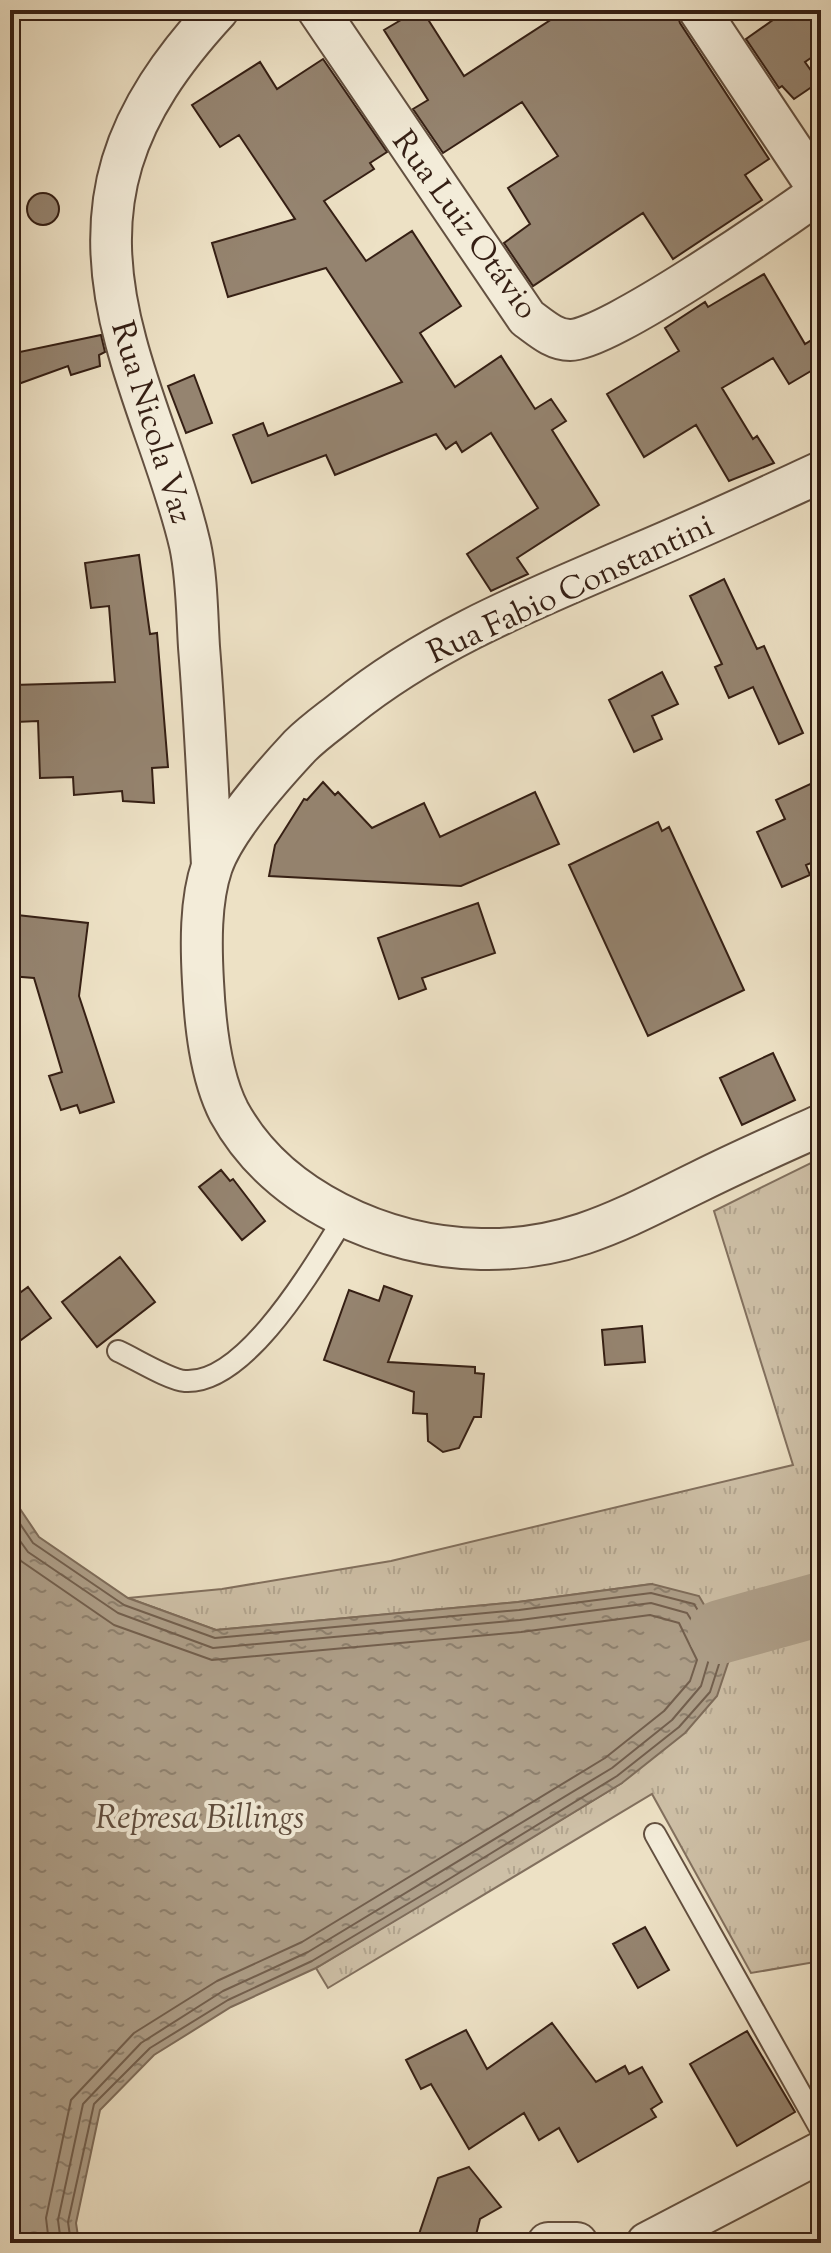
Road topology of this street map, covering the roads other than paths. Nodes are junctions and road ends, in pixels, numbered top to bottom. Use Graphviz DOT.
graph roads {
  1 [pos="218,10"];
  2 [pos="318,10"];
  3 [pos="699,10"];
  4 [pos="820,192"];
  5 [pos="821,472"];
  6 [pos="212,865"];
  7 [pos="821,1125"];
  8 [pos="346,1215"];
  9 [pos="118,1351"];
  10 [pos="655,1834"];
  11 [pos="821,2130"];
  12 [pos="821,2152"];
  13 [pos="548,2243"];
  14 [pos="577,2243"];
  15 [pos="647,2243"];
  1 -- 6 [label="street, Rua Nicola Vaz"];
  2 -- 4 [label="street, Rua Luiz Otávio"];
  3 -- 4 [label="street"];
  5 -- 6 [label="street, Rua Fabio Constantini"];
  6 -- 8 [label="street, Rua Fabio Constantini"];
  7 -- 8 [label="street, Rua Fabio Constantini"];
  8 -- 9 [label="lane"];
  10 -- 11 [label="lane"];
  12 -- 15 [label="street"];
  13 -- 14 [label="street"];
}
